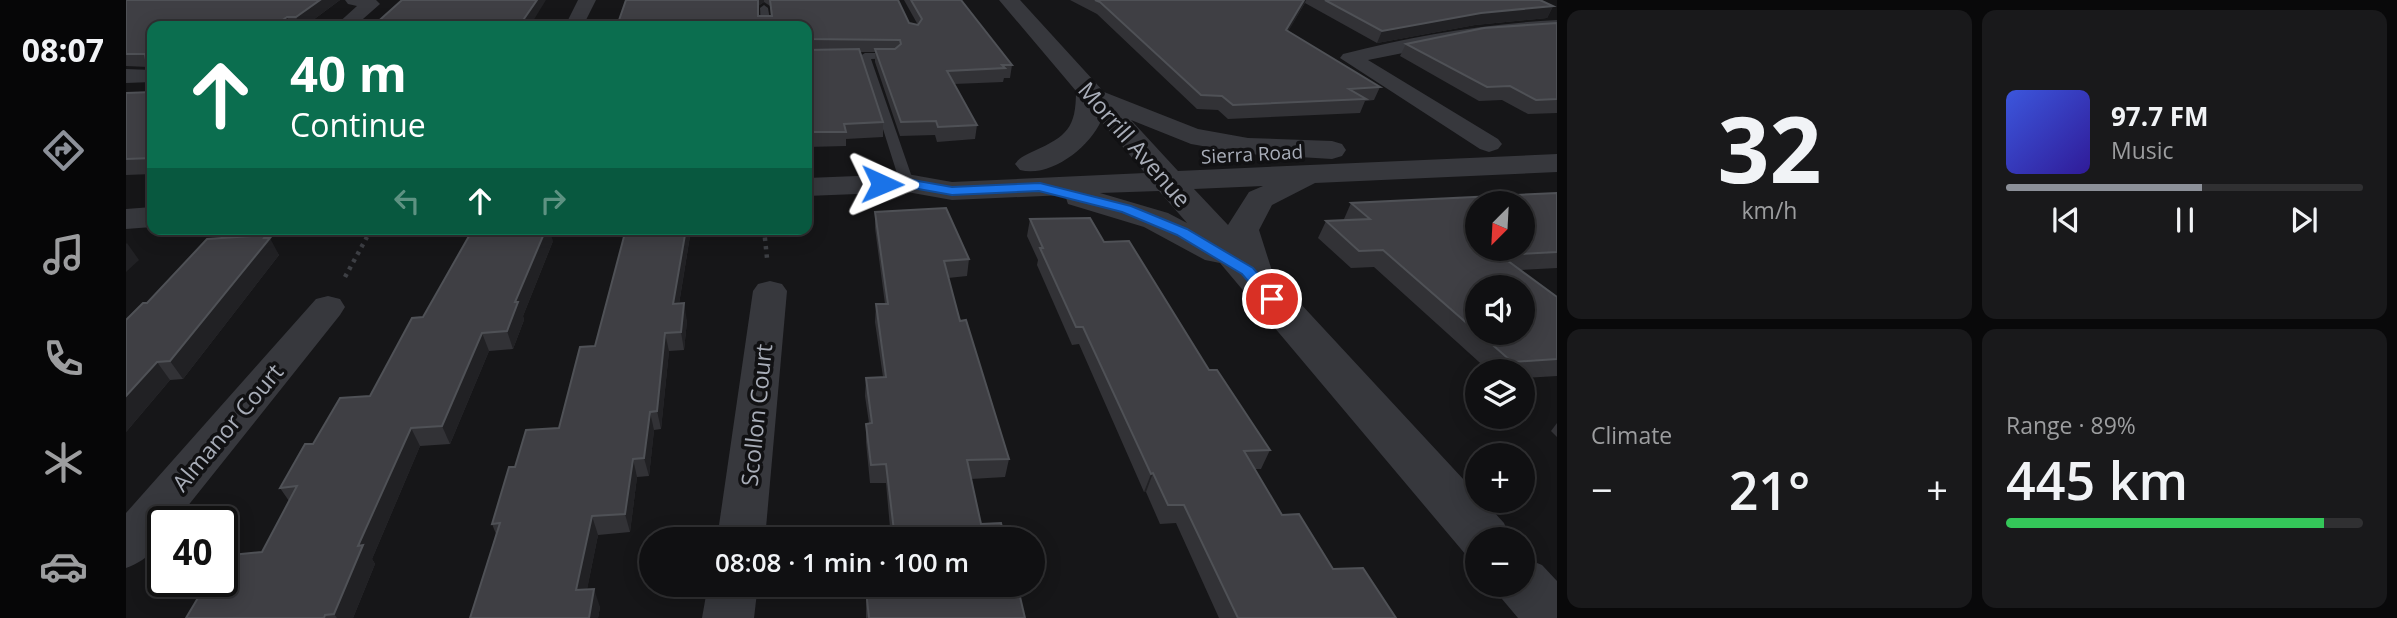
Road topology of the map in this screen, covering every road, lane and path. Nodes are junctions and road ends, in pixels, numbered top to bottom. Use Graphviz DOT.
graph roads {
  1 [pos="354,0"];
  2 [pos="587,0"];
  3 [pos="1009,0"];
  4 [pos="764,8"];
  5 [pos="350,21"];
  6 [pos="576,21"];
  7 [pos="765,21"];
  8 [pos="1557,26"];
  9 [pos="893,56"];
  10 [pos="126,76"];
  11 [pos="147,76"];
  12 [pos="1088,92"];
  13 [pos="1557,143"];
  14 [pos="1489,144"];
  15 [pos="1325,162"];
  16 [pos="1557,163"];
  17 [pos="1158,171"];
  18 [pos="1035,176"];
  19 [pos="907,183"];
  20 [pos="812,187"];
  21 [pos="147,217"];
  22 [pos="126,219"];
  23 [pos="765,235"];
  24 [pos="368,237"];
  25 [pos="768,275"];
  26 [pos="1253,277"];
  27 [pos="336,292"];
  28 [pos="742,527"];
  29 [pos="1474,527"];
  30 [pos="126,547"];
  31 [pos="731,597"];
  32 [pos="1535,597"];
  33 [pos="727,618"];
  34 [pos="1554,618"];
  1 -- 5 [label="street"];
  2 -- 6 [label="street"];
  3 -- 12 [label="street, Morrill Avenue"];
  4 -- 7 [label="lane"];
  8 -- 14 [label="street"];
  9 -- 19 [label="lane"];
  10 -- 11 [label="street"];
  12 -- 15 [label="street"];
  12 -- 17 [label="street, Morrill Avenue"];
  12 -- 18 [label="street"];
  13 -- 14 [label="street, Sierra Road"];
  14 -- 15 [label="street, Sierra Road"];
  15 -- 16 [label="street, Sierra Road"];
  15 -- 17 [label="street, Sierra Road"];
  15 -- 26 [label="street"];
  17 -- 18 [label="street, Sierra Road"];
  17 -- 26 [label="street, Morrill Avenue"];
  18 -- 19 [label="street, Sierra Road"];
  18 -- 26 [label="street"];
  19 -- 20 [label="street, Sierra Road"];
  21 -- 22 [label="street"];
  23 -- 25 [label="path"];
  24 -- 27 [label="path"];
  25 -- 28 [label="street, Scollon Court"];
  26 -- 29 [label="street, Morrill Avenue"];
  27 -- 30 [label="street, Almanor Court"];
  31 -- 33 [label="street"];
  32 -- 34 [label="street"];
}
